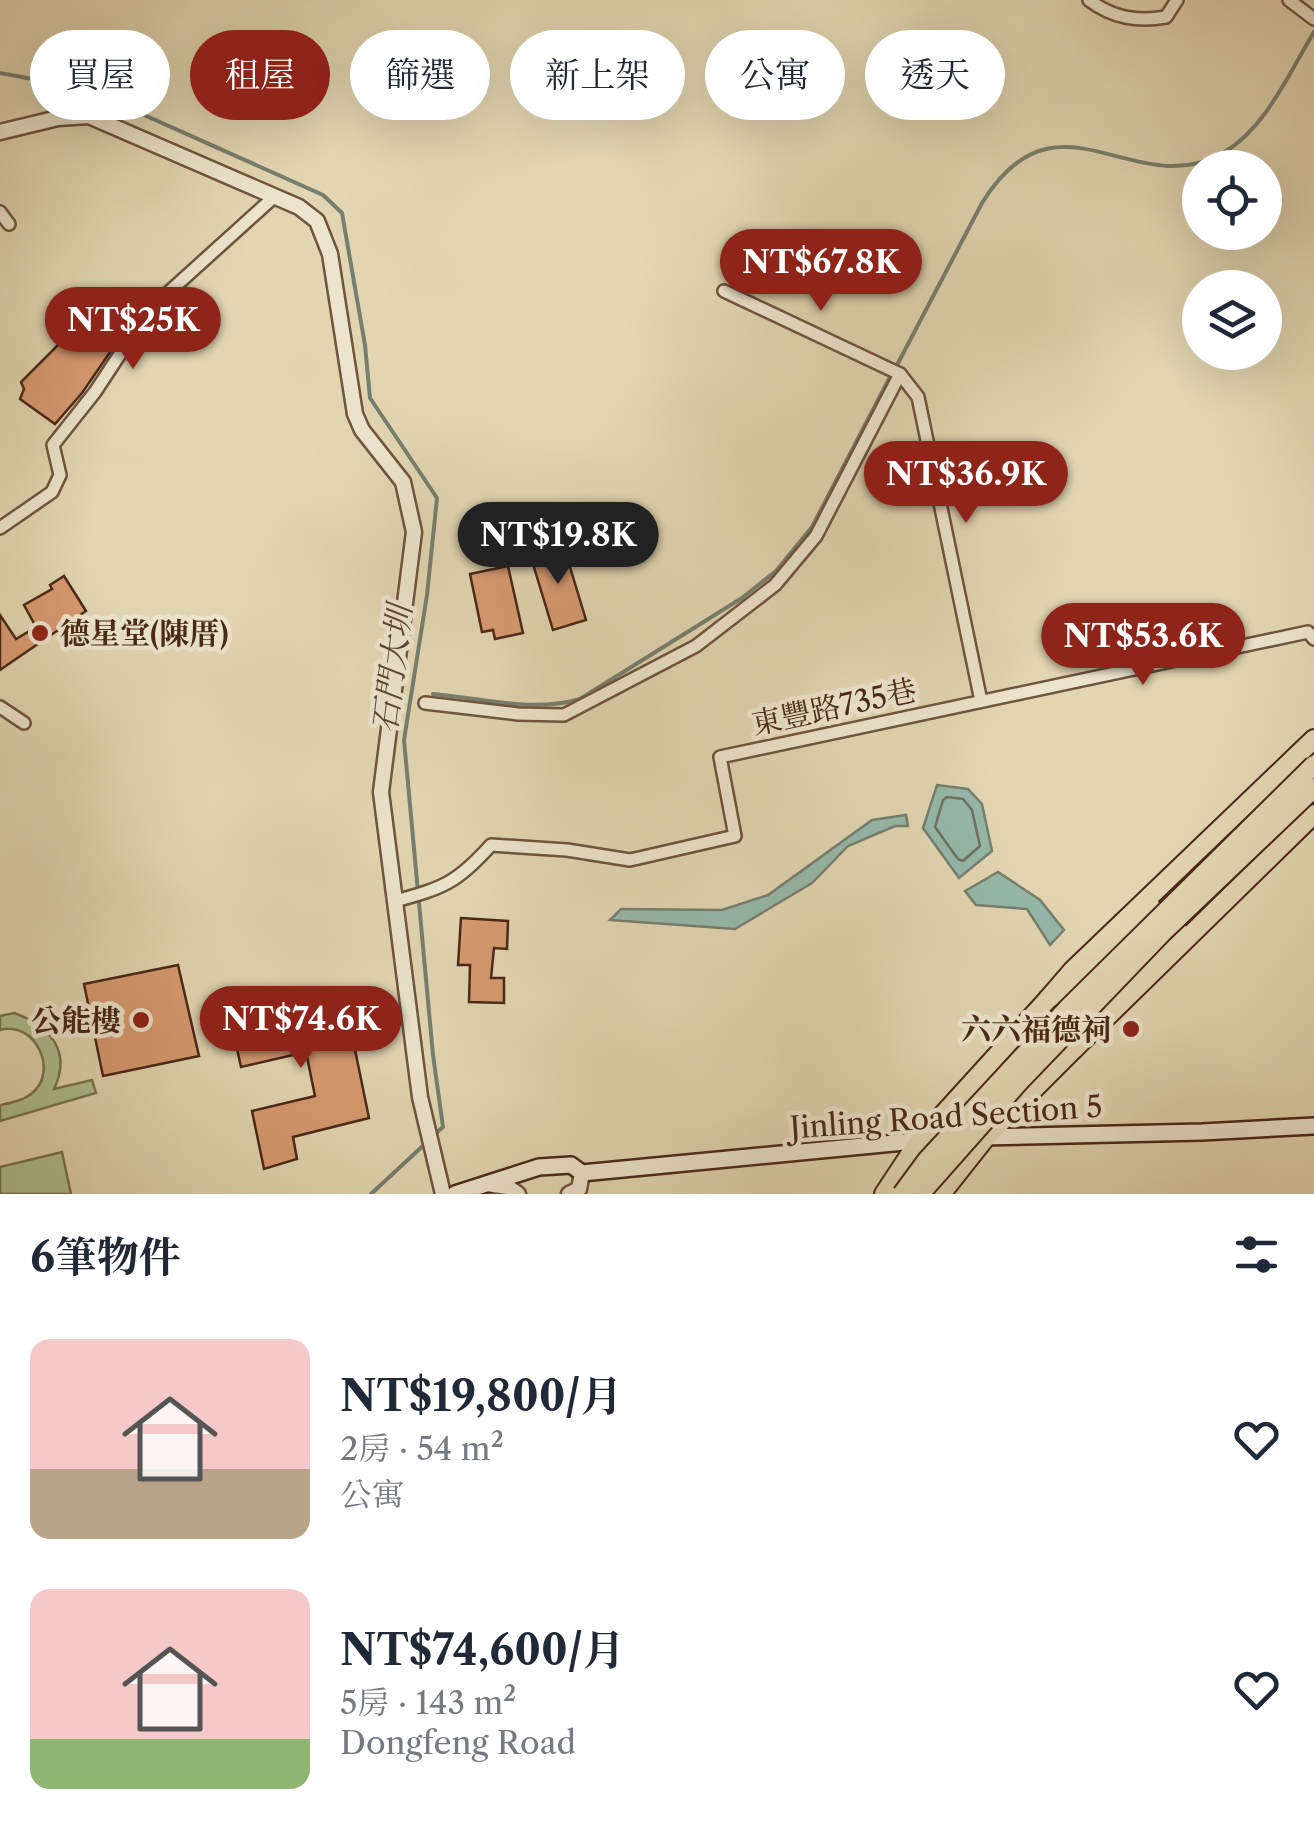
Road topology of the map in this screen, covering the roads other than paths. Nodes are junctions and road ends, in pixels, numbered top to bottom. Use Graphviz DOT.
graph roads {
  1 [pos="1089,0"];
  2 [pos="1176,0"];
  3 [pos="1289,0"];
  4 [pos="1310,16"];
  5 [pos="0,132"];
  6 [pos="275,196"];
  7 [pos="0,212"];
  8 [pos="10,224"];
  9 [pos="724,291"];
  10 [pos="900,374"];
  11 [pos="0,528"];
  12 [pos="1314,639"];
  13 [pos="981,701"];
  14 [pos="425,703"];
  15 [pos="0,707"];
  16 [pos="24,723"];
  17 [pos="1314,740"];
  18 [pos="1314,747"];
  19 [pos="1314,765"];
  20 [pos="1314,788"];
  21 [pos="1314,803"];
  22 [pos="1314,814"];
  23 [pos="395,901"];
  24 [pos="1048,999"];
  25 [pos="1074,1049"];
  26 [pos="1314,1126"];
  27 [pos="988,1136"];
  28 [pos="919,1141"];
  29 [pos="582,1173"];
  30 [pos="481,1184"];
  31 [pos="443,1194"];
  32 [pos="455,1194"];
  33 [pos="518,1194"];
  34 [pos="569,1194"];
  35 [pos="884,1194"];
  36 [pos="902,1194"];
  37 [pos="920,1194"];
  38 [pos="941,1194"];
  1 -- 2 [label="street"];
  3 -- 4 [label="street"];
  5 -- 6 [label="street"];
  6 -- 11 [label="street"];
  6 -- 23 [label="street"];
  7 -- 8 [label="street"];
  9 -- 10 [label="street"];
  10 -- 13 [label="street"];
  10 -- 14 [label="street"];
  12 -- 13 [label="street"];
  13 -- 23 [label="street, 東豐路735巷"];
  15 -- 16 [label="street"];
  17 -- 24 [label="main road"];
  18 -- 24 [label="main road"];
  19 -- 36 [label="main road, bridge"];
  20 -- 37 [label="main road, bridge"];
  21 -- 25 [label="main road"];
  22 -- 25 [label="main road"];
  23 -- 31 [label="street"];
  24 -- 28 [label="main road"];
  25 -- 27 [label="main road"];
  26 -- 27 [label="main road, Jinling Road Section 5"];
  27 -- 28 [label="main road, Jinling Road Section 5"];
  27 -- 38 [label="main road"];
  28 -- 29 [label="main road, Jinling Road Section 5"];
  28 -- 35 [label="main road"];
  29 -- 30 [label="main road, Jinling Road Section 5"];
  29 -- 34 [label="street"];
  30 -- 32 [label="main road"];
  30 -- 33 [label="street"];
}
